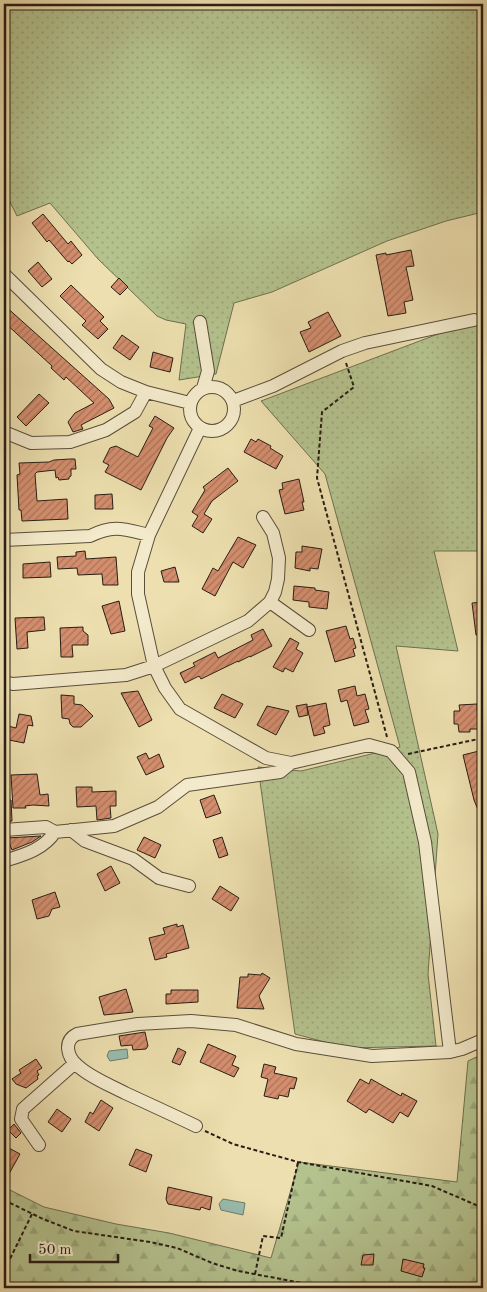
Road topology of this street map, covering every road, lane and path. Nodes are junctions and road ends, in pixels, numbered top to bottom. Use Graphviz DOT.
graph roads {
  1 [pos="4,274"];
  2 [pos="474,320"];
  3 [pos="200,322"];
  4 [pos="342,351"];
  5 [pos="204,388"];
  6 [pos="146,392"];
  7 [pos="233,401"];
  8 [pos="190,403"];
  9 [pos="200,428"];
  10 [pos="4,432"];
  11 [pos="264,517"];
  12 [pos="149,535"];
  13 [pos="4,540"];
  14 [pos="270,602"];
  15 [pos="309,630"];
  16 [pos="154,666"];
  17 [pos="4,682"];
  18 [pos="483,738"];
  19 [pos="394,754"];
  20 [pos="291,763"];
  21 [pos="4,830"];
  22 [pos="71,830"];
  23 [pos="55,832"];
  24 [pos="4,861"];
  25 [pos="189,886"];
  26 [pos="483,1040"];
  27 [pos="450,1052"];
  28 [pos="74,1063"];
  29 [pos="196,1126"];
  30 [pos="39,1145"];
  31 [pos="298,1162"];
  32 [pos="4,1200"];
  33 [pos="483,1208"];
  34 [pos="32,1214"];
  35 [pos="4,1268"];
  36 [pos="255,1274"];
  37 [pos="329,1288"];
  1 -- 6 [label="street"];
  2 -- 4 [label="street"];
  3 -- 5 [label="street"];
  4 -- 7 [label="street"];
  4 -- 19 [label="path"];
  5 -- 7 [label="street"];
  5 -- 8 [label="street"];
  6 -- 8 [label="street"];
  6 -- 10 [label="street"];
  7 -- 9 [label="street"];
  8 -- 9 [label="street"];
  9 -- 12 [label="street"];
  11 -- 14 [label="street"];
  12 -- 13 [label="street"];
  12 -- 16 [label="street"];
  14 -- 15 [label="street"];
  14 -- 16 [label="street"];
  16 -- 17 [label="street"];
  16 -- 20 [label="street"];
  18 -- 19 [label="path"];
  19 -- 20 [label="street"];
  19 -- 27 [label="street"];
  20 -- 22 [label="street"];
  21 -- 23 [label="street"];
  22 -- 23 [label="street"];
  22 -- 25 [label="street"];
  23 -- 24 [label="street"];
  26 -- 27 [label="street"];
  27 -- 28 [label="street"];
  28 -- 29 [label="street"];
  28 -- 30 [label="street"];
  29 -- 31 [label="path"];
  31 -- 33 [label="path"];
  31 -- 36 [label="path"];
  32 -- 34 [label="path"];
  34 -- 35 [label="path"];
  34 -- 36 [label="path"];
  36 -- 37 [label="path"];
}
